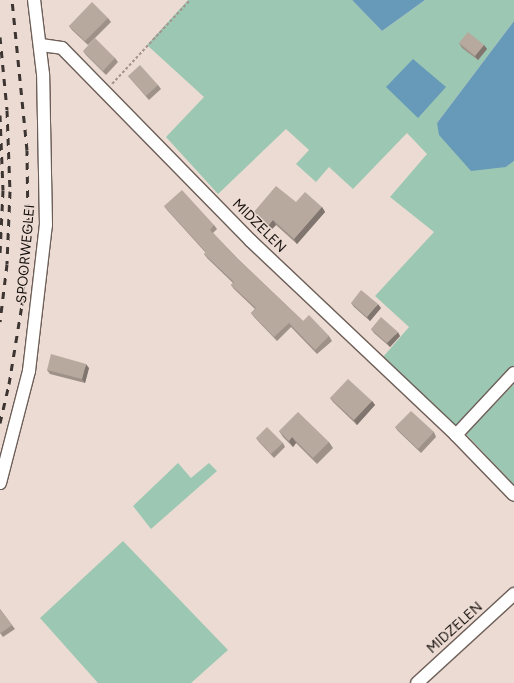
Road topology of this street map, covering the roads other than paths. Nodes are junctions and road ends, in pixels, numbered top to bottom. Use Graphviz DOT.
graph roads {
  1 [pos="34,0"];
  2 [pos="41,46"];
  3 [pos="514,373"];
  4 [pos="456,435"];
  5 [pos="0,483"];
  6 [pos="514,495"];
  7 [pos="514,594"];
  8 [pos="417,683"];
  1 -- 2 [label="street, SPOORWEGLEI"];
  2 -- 4 [label="street, MIDZELEN"];
  2 -- 5 [label="street, SPOORWEGLEI"];
  3 -- 4 [label="street"];
  4 -- 6 [label="street, MIDZELEN"];
  7 -- 8 [label="street, MIDZELEN"];
}
